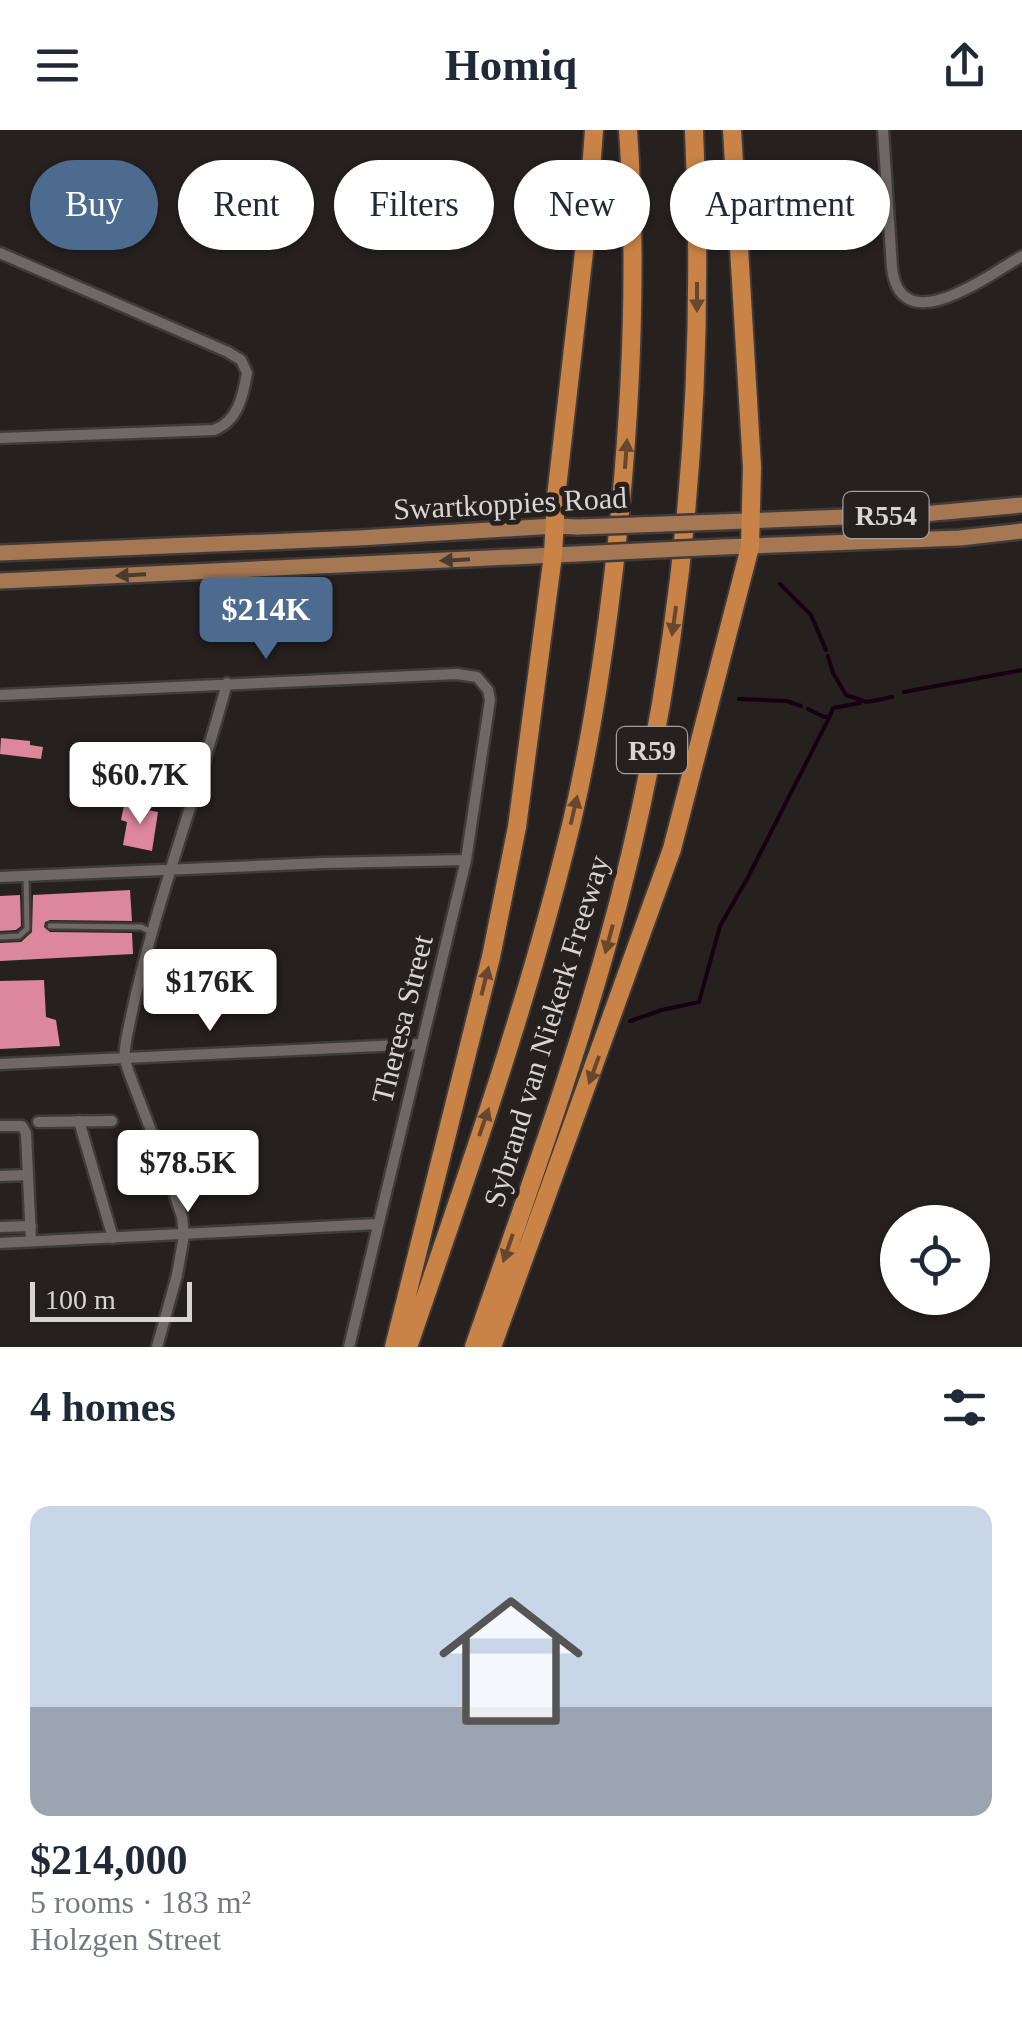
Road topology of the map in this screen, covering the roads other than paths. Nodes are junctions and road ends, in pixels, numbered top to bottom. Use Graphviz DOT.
graph roads {
  1 [pos="594,130"];
  2 [pos="628,130"];
  3 [pos="694,130"];
  4 [pos="732,130"];
  5 [pos="883,130"];
  6 [pos="0,252"];
  7 [pos="1022,256"];
  8 [pos="0,438"];
  9 [pos="1022,506"];
  10 [pos="750,521"];
  11 [pos="554,526"];
  12 [pos="1022,531"];
  13 [pos="750,546"];
  14 [pos="0,554"];
  15 [pos="553,556"];
  16 [pos="0,581"];
  17 [pos="227,683"];
  18 [pos="0,695"];
  19 [pos="466,860"];
  20 [pos="171,871"];
  21 [pos="26,876"];
  22 [pos="0,877"];
  23 [pos="50,926"];
  24 [pos="152,932"];
  25 [pos="0,936"];
  26 [pos="421,1044"];
  27 [pos="124,1057"];
  28 [pos="0,1064"];
  29 [pos="112,1120"];
  30 [pos="79,1121"];
  31 [pos="38,1122"];
  32 [pos="0,1126"];
  33 [pos="28,1175"];
  34 [pos="0,1176"];
  35 [pos="378,1224"];
  36 [pos="30,1226"];
  37 [pos="0,1227"];
  38 [pos="184,1235"];
  39 [pos="113,1238"];
  40 [pos="31,1241"];
  41 [pos="0,1242"];
  42 [pos="157,1347"];
  43 [pos="349,1347"];
  44 [pos="394,1347"];
  45 [pos="408,1347"];
  46 [pos="474,1347"];
  47 [pos="492,1347"];
  1 -- 11 [label="highway"];
  45 -- 2 [label="highway, Sybrand van Niekerk Freeway / R59, one-way"];
  3 -- 46 [label="highway, Sybrand van Niekerk Freeway / R59, one-way"];
  4 -- 10 [label="highway"];
  5 -- 7 [label="street"];
  6 -- 8 [label="street"];
  9 -- 10 [label="main road, Swartkoppies Road / R554"];
  10 -- 11 [label="main road, Swartkoppies Road / R554, bridge"];
  10 -- 13 [label="highway"];
  11 -- 14 [label="main road, Swartkoppies Road / R554"];
  11 -- 15 [label="highway"];
  12 -- 13 [label="main road, Swartkoppies Road / R554"];
  13 -- 15 [label="main road, Swartkoppies Road / R554, bridge"];
  13 -- 47 [label="highway, one-way"];
  15 -- 16 [label="main road, Swartkoppies Road / R554, one-way"];
  44 -- 15 [label="highway, one-way"];
  17 -- 18 [label="street"];
  17 -- 19 [label="street, Theresa Street"];
  17 -- 20 [label="street"];
  19 -- 20 [label="street"];
  19 -- 26 [label="street, Theresa Street"];
  20 -- 21 [label="street"];
  20 -- 24 [label="street"];
  21 -- 22 [label="street"];
  21 -- 25 [label="lane"];
  23 -- 24 [label="lane"];
  24 -- 27 [label="street"];
  26 -- 27 [label="street"];
  26 -- 35 [label="street, Theresa Street"];
  27 -- 28 [label="street"];
  27 -- 38 [label="street"];
  29 -- 30 [label="street"];
  30 -- 31 [label="street"];
  30 -- 39 [label="street"];
  32 -- 33 [label="street"];
  33 -- 34 [label="street"];
  33 -- 36 [label="street"];
  35 -- 38 [label="street"];
  35 -- 43 [label="street, Theresa Street"];
  36 -- 37 [label="street"];
  36 -- 40 [label="street"];
  38 -- 39 [label="street"];
  38 -- 42 [label="street"];
  39 -- 40 [label="street"];
  40 -- 41 [label="street"];
}
